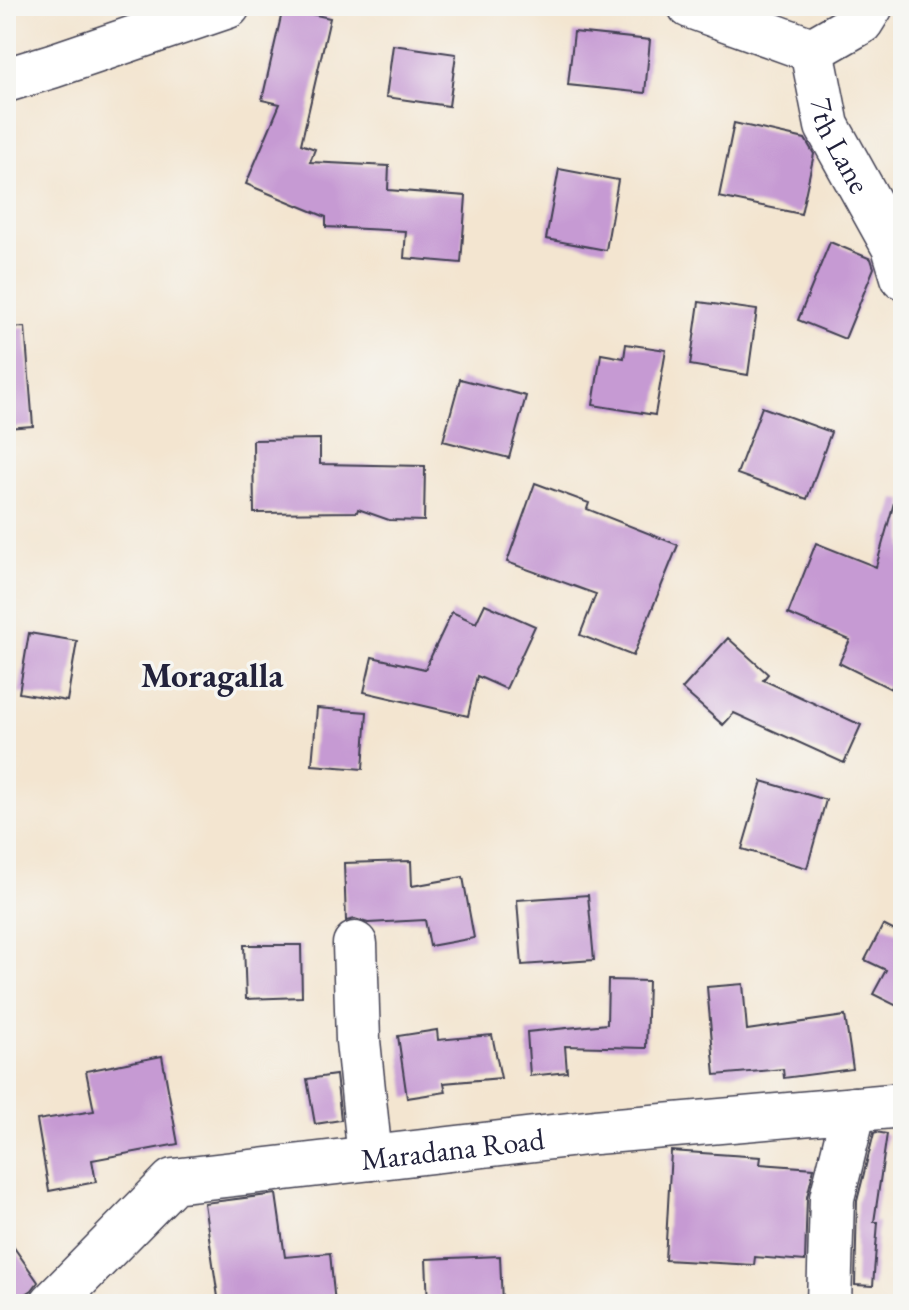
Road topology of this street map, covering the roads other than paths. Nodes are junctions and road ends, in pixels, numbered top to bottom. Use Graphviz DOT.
graph roads {
  1 [pos="228,6"];
  2 [pos="690,6"];
  3 [pos="871,6"];
  4 [pos="812,50"];
  5 [pos="6,80"];
  6 [pos="903,277"];
  7 [pos="355,944"];
  8 [pos="903,1105"];
  9 [pos="854,1109"];
  10 [pos="370,1158"];
  11 [pos="52,1304"];
  12 [pos="829,1304"];
  1 -- 5 [label="street"];
  2 -- 4 [label="street"];
  3 -- 4 [label="street"];
  4 -- 6 [label="street, 7th Lane"];
  7 -- 10 [label="street"];
  8 -- 9 [label="street, Maradana Road"];
  9 -- 10 [label="street, Maradana Road"];
  9 -- 12 [label="street"];
  10 -- 11 [label="street, Maradana Road"];
}
